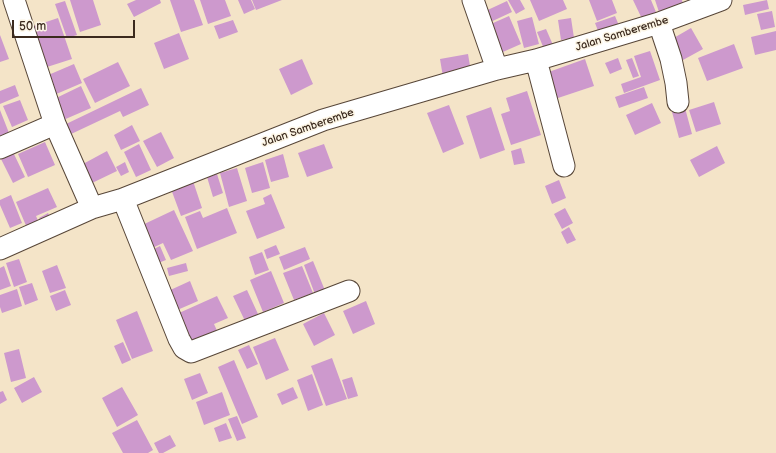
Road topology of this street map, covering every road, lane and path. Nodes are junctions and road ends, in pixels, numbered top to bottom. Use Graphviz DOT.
graph roads {
  1 [pos="14,0"];
  2 [pos="473,0"];
  3 [pos="711,2"];
  4 [pos="659,23"];
  5 [pos="536,60"];
  6 [pos="497,69"];
  7 [pos="678,102"];
  8 [pos="55,124"];
  9 [pos="0,148"];
  10 [pos="564,166"];
  11 [pos="123,199"];
  12 [pos="92,208"];
  13 [pos="0,249"];
  14 [pos="349,291"];
  1 -- 8 [label="street"];
  2 -- 6 [label="street"];
  3 -- 4 [label="street, Jalan Samberembe"];
  4 -- 5 [label="street, Jalan Samberembe"];
  4 -- 7 [label="street"];
  5 -- 6 [label="street, Jalan Samberembe"];
  5 -- 10 [label="street"];
  6 -- 11 [label="street, Jalan Samberembe"];
  8 -- 9 [label="street"];
  8 -- 12 [label="street"];
  11 -- 12 [label="street, Jalan Samberembe"];
  11 -- 14 [label="street"];
  12 -- 13 [label="street, Jalan Samberembe"];
}
